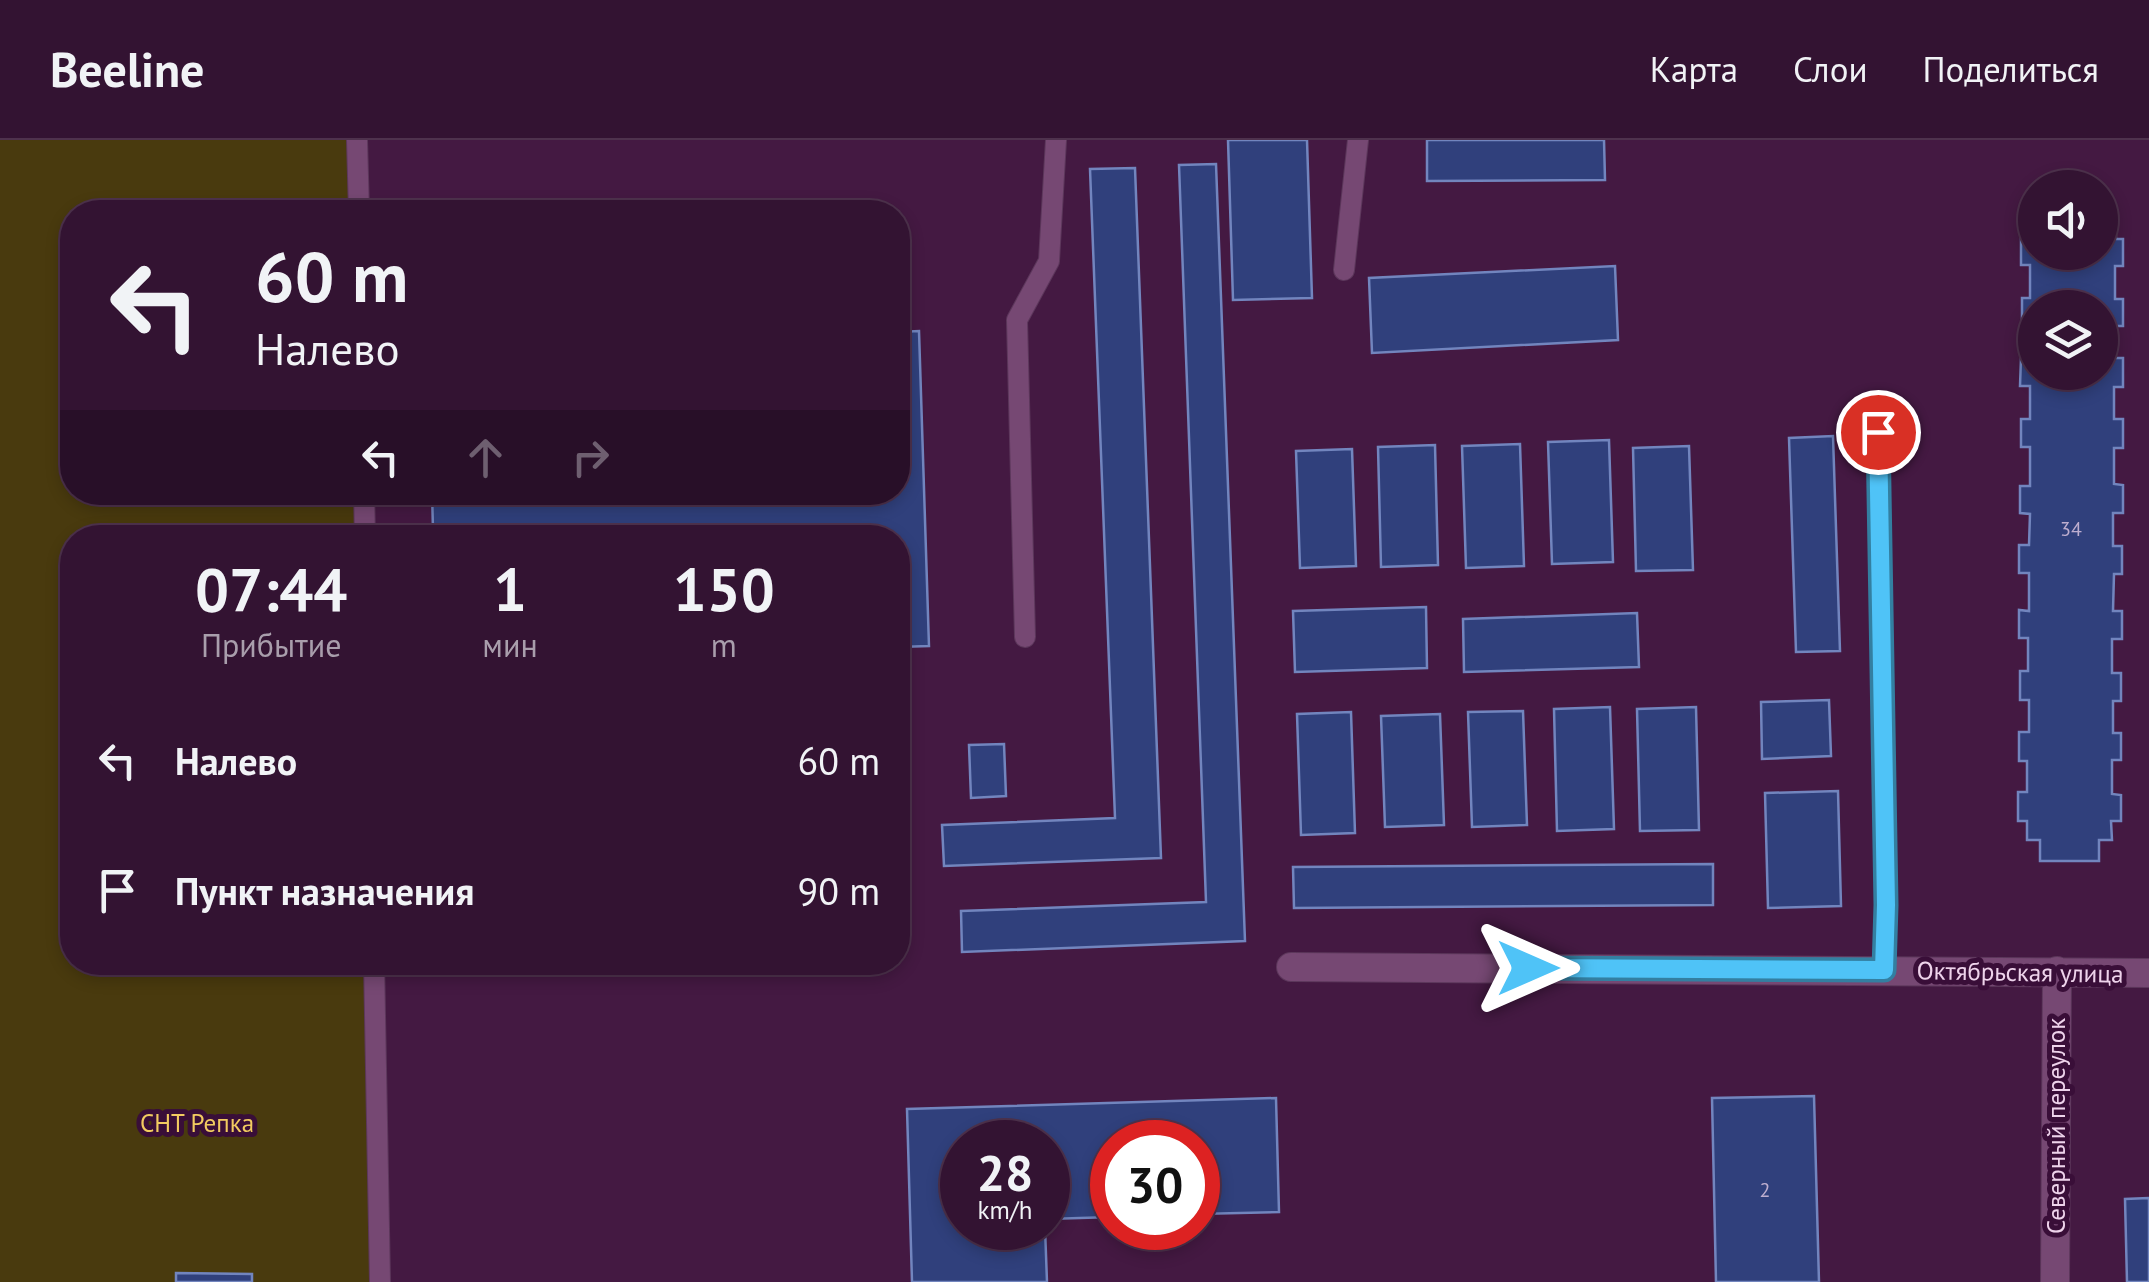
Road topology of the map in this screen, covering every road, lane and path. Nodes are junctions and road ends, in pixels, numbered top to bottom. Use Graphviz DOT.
graph roads {
  1 [pos="357,140"];
  2 [pos="1056,140"];
  3 [pos="1358,140"];
  4 [pos="358,200"];
  5 [pos="1344,270"];
  6 [pos="1878,432"];
  7 [pos="1024,637"];
  8 [pos="1290,967"];
  9 [pos="1884,970"];
  10 [pos="2057,971"];
  11 [pos="2149,973"];
  12 [pos="374,975"];
  13 [pos="380,1282"];
  14 [pos="2055,1282"];
  1 -- 4 [label="lane"];
  2 -- 7 [label="lane"];
  3 -- 5 [label="lane"];
  6 -- 9 [label="lane"];
  8 -- 9 [label="street, Октябрьская улица"];
  9 -- 10 [label="street, Октябрьская улица"];
  10 -- 11 [label="street, Октябрьская улица"];
  10 -- 14 [label="street, Северный переулок"];
  12 -- 13 [label="lane"];
}
